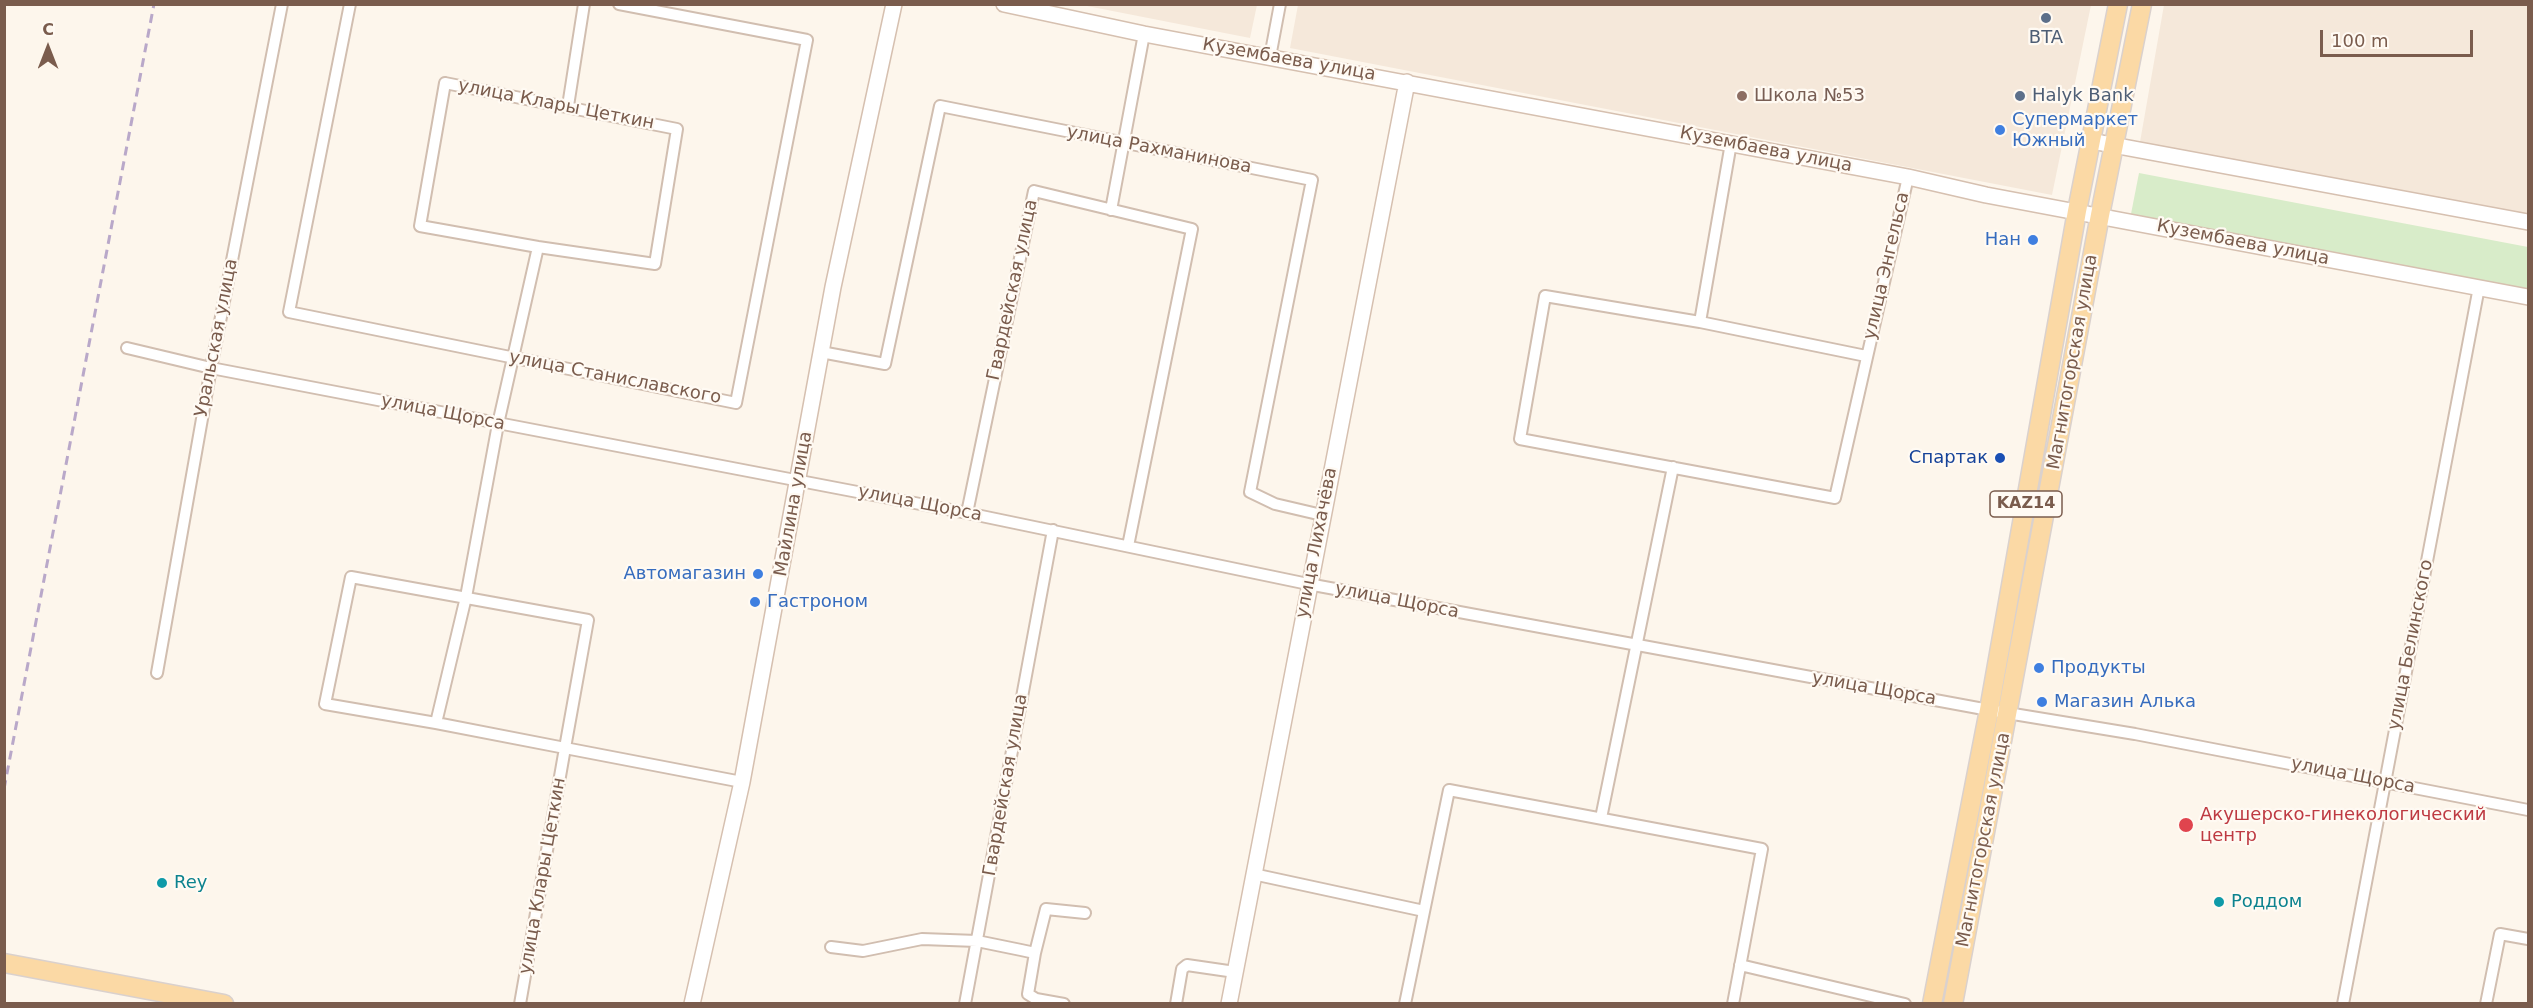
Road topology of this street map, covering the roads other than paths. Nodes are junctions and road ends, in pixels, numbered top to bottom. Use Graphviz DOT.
graph roads {
  1 [pos="282,4"];
  2 [pos="350,4"];
  3 [pos="584,4"];
  4 [pos="619,4"];
  5 [pos="894,4"];
  6 [pos="1004,4"];
  7 [pos="1280,4"];
  8 [pos="2118,4"];
  9 [pos="2142,4"];
  10 [pos="1144,34"];
  11 [pos="1270,57"];
  12 [pos="1407,82"];
  13 [pos="568,106"];
  14 [pos="2091,141"];
  15 [pos="1124,143"];
  16 [pos="1731,143"];
  17 [pos="2115,145"];
  18 [pos="1908,177"];
  19 [pos="1111,210"];
  20 [pos="2077,211"];
  21 [pos="2100,215"];
  22 [pos="2529,222"];
  23 [pos="538,248"];
  24 [pos="2479,287"];
  25 [pos="2529,297"];
  26 [pos="1700,322"];
  27 [pos="127,348"];
  28 [pos="821,352"];
  29 [pos="1866,356"];
  30 [pos="514,357"];
  31 [pos="211,368"];
  32 [pos="498,424"];
  33 [pos="1673,467"];
  34 [pos="799,481"];
  35 [pos="967,513"];
  36 [pos="1322,515"];
  37 [pos="1053,530"];
  38 [pos="1128,546"];
  39 [pos="1308,584"];
  40 [pos="466,597"];
  41 [pos="1638,646"];
  42 [pos="157,673"];
  43 [pos="1989,710"];
  44 [pos="2009,713"];
  45 [pos="436,723"];
  46 [pos="565,748"];
  47 [pos="742,782"];
  48 [pos="2385,783"];
  49 [pos="2529,810"];
  50 [pos="1601,818"];
  51 [pos="1253,874"];
  52 [pos="1424,911"];
  53 [pos="1085,913"];
  54 [pos="2529,939"];
  55 [pos="977,941"];
  56 [pos="831,947"];
  57 [pos="1035,953"];
  58 [pos="7,963"];
  59 [pos="1740,965"];
  60 [pos="1235,972"];
  61 [pos="224,1004"];
  62 [pos="520,1004"];
  63 [pos="692,1004"];
  64 [pos="965,1004"];
  65 [pos="1064,1004"];
  66 [pos="1176,1004"];
  67 [pos="1229,1004"];
  68 [pos="1405,1004"];
  69 [pos="1732,1004"];
  70 [pos="1905,1004"];
  71 [pos="1932,1004"];
  72 [pos="1953,1004"];
  73 [pos="2343,1004"];
  74 [pos="2486,1004"];
  1 -- 31 [label="street, Уральская улица"];
  2 -- 30 [label="street, улица Станиславского"];
  3 -- 13 [label="street"];
  4 -- 30 [label="street, улица Станиславского"];
  5 -- 28 [label="street, Майлина улица"];
  6 -- 10 [label="street, Кузембаева улица"];
  7 -- 11 [label="street"];
  8 -- 14 [label="main road, Магнитогорская улица / KAZ14"];
  9 -- 17 [label="main road, Магнитогорская улица / KAZ14"];
  10 -- 11 [label="street, Кузембаева улица"];
  10 -- 15 [label="street"];
  11 -- 12 [label="street, Кузембаева улица"];
  12 -- 16 [label="street, Кузембаева улица"];
  12 -- 36 [label="street, улица Лихачёва"];
  13 -- 23 [label="street, улица Клары Цеткин"];
  13 -- 23 [label="street, улица Клары Цеткин"];
  14 -- 17 [label="street"];
  14 -- 20 [label="main road, Магнитогорская улица / KAZ14"];
  15 -- 19 [label="street"];
  15 -- 28 [label="street, улица Рахманинова"];
  15 -- 36 [label="street, улица Рахманинова"];
  16 -- 18 [label="street, Кузембаева улица"];
  16 -- 26 [label="street"];
  17 -- 21 [label="main road, Магнитогорская улица / KAZ14"];
  17 -- 22 [label="street"];
  18 -- 20 [label="street, Кузембаева улица"];
  18 -- 29 [label="street, улица Энгельса"];
  19 -- 35 [label="street, Гвардейская улица"];
  19 -- 38 [label="street, Гвардейская улица"];
  20 -- 21 [label="street, Кузембаева улица"];
  20 -- 43 [label="main road, Магнитогорская улица / KAZ14"];
  21 -- 24 [label="street, Кузембаева улица"];
  21 -- 44 [label="main road, Магнитогорская улица / KAZ14"];
  23 -- 30 [label="street"];
  24 -- 25 [label="street, Кузембаева улица"];
  24 -- 48 [label="street, улица Белинского"];
  26 -- 29 [label="street, улица Энгельса"];
  26 -- 33 [label="street, улица Энгельса"];
  27 -- 31 [label="street, улица Щорса"];
  28 -- 34 [label="street, Майлина улица"];
  29 -- 33 [label="street, улица Энгельса"];
  30 -- 32 [label="street"];
  31 -- 32 [label="street, улица Щорса"];
  31 -- 42 [label="street, Уральская улица"];
  32 -- 34 [label="street, улица Щорса"];
  32 -- 40 [label="street"];
  33 -- 41 [label="street"];
  34 -- 35 [label="street, улица Щорса"];
  34 -- 47 [label="street, Майлина улица"];
  35 -- 37 [label="street, улица Щорса"];
  36 -- 39 [label="street, улица Лихачёва"];
  37 -- 38 [label="street, улица Щорса"];
  37 -- 55 [label="street, Гвардейская улица"];
  38 -- 39 [label="street, улица Щорса"];
  39 -- 41 [label="street, улица Щорса"];
  39 -- 51 [label="street, улица Лихачёва"];
  40 -- 45 [label="street"];
  40 -- 45 [label="street, улица Клары Цеткин"];
  40 -- 46 [label="street, улица Клары Цеткин"];
  41 -- 43 [label="street, улица Щорса"];
  41 -- 50 [label="street"];
  43 -- 44 [label="street, улица Щорса"];
  43 -- 71 [label="main road, Магнитогорская улица / KAZ14"];
  44 -- 48 [label="street, улица Щорса"];
  44 -- 72 [label="main road, Магнитогорская улица / KAZ14"];
  45 -- 46 [label="street, улица Клары Цеткин"];
  46 -- 47 [label="street, улица Клары Цеткин"];
  46 -- 62 [label="street, улица Клары Цеткин"];
  47 -- 63 [label="street, Майлина улица"];
  48 -- 49 [label="street, улица Щорса"];
  48 -- 73 [label="street, улица Белинского"];
  50 -- 52 [label="street"];
  50 -- 59 [label="street"];
  51 -- 52 [label="street"];
  51 -- 60 [label="street, улица Лихачёва"];
  52 -- 68 [label="street"];
  53 -- 57 [label="street"];
  54 -- 74 [label="street"];
  55 -- 56 [label="street"];
  55 -- 57 [label="street"];
  55 -- 64 [label="street, Гвардейская улица"];
  57 -- 65 [label="street"];
  58 -- 61 [label="main road"];
  59 -- 69 [label="street"];
  59 -- 70 [label="street"];
  60 -- 66 [label="street"];
  60 -- 67 [label="street, улица Лихачёва"];
}
